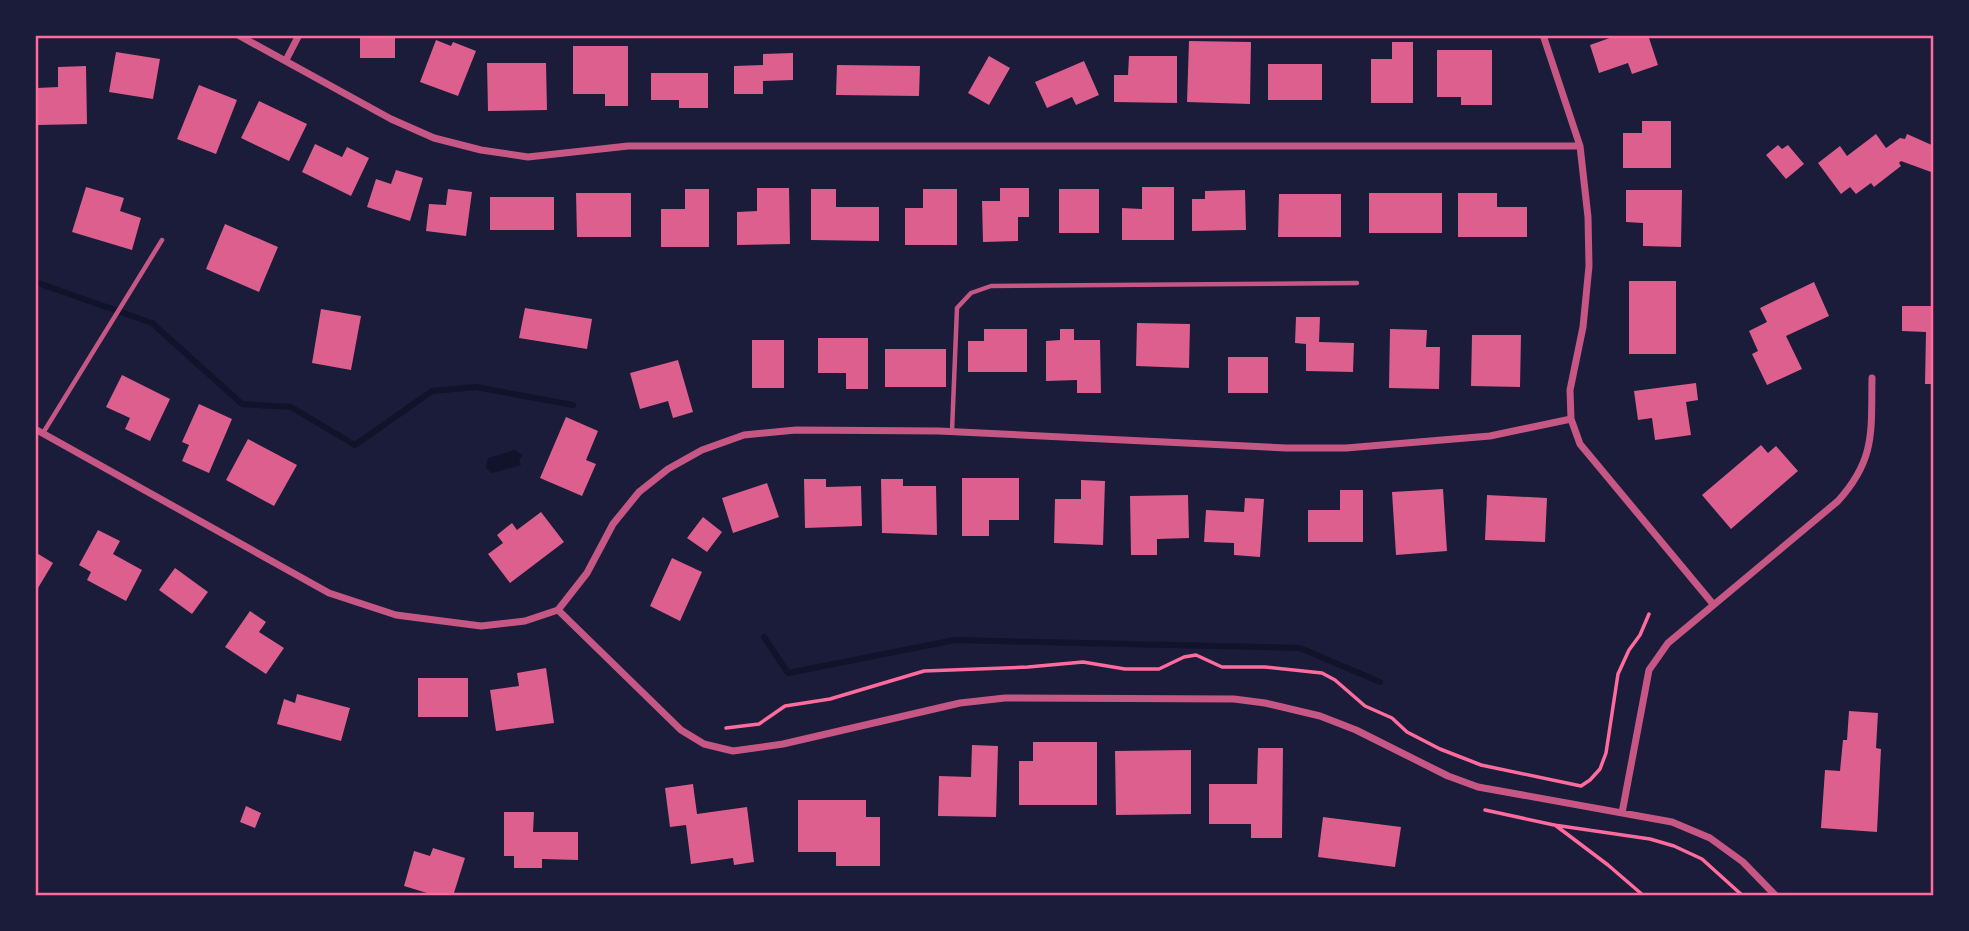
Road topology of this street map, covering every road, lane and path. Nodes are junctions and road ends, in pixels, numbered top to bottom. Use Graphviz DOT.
graph roads {
  1 [pos="238,35"];
  2 [pos="299,35"];
  3 [pos="1543,35"];
  4 [pos="286,60"];
  5 [pos="1580,146"];
  6 [pos="162,240"];
  7 [pos="1357,283"];
  8 [pos="1872,377"];
  9 [pos="1572,419"];
  10 [pos="35,429"];
  11 [pos="952,431"];
  12 [pos="43,433"];
  13 [pos="1713,604"];
  14 [pos="558,610"];
  15 [pos="1485,810"];
  16 [pos="1622,813"];
  17 [pos="1554,825"];
  18 [pos="1644,896"];
  19 [pos="1743,896"];
  20 [pos="1776,896"];
  1 -- 4 [label="street"];
  2 -- 4 [label="street"];
  3 -- 5 [label="street"];
  4 -- 5 [label="street"];
  5 -- 9 [label="street"];
  6 -- 12 [label="lane"];
  7 -- 11 [label="lane"];
  8 -- 13 [label="street"];
  9 -- 11 [label="street"];
  9 -- 13 [label="street"];
  10 -- 12 [label="street"];
  11 -- 14 [label="street"];
  12 -- 14 [label="street"];
  13 -- 16 [label="street"];
  14 -- 16 [label="street"];
  15 -- 17 [label="path"];
  16 -- 20 [label="street"];
  17 -- 18 [label="path"];
  17 -- 19 [label="path"];
}
